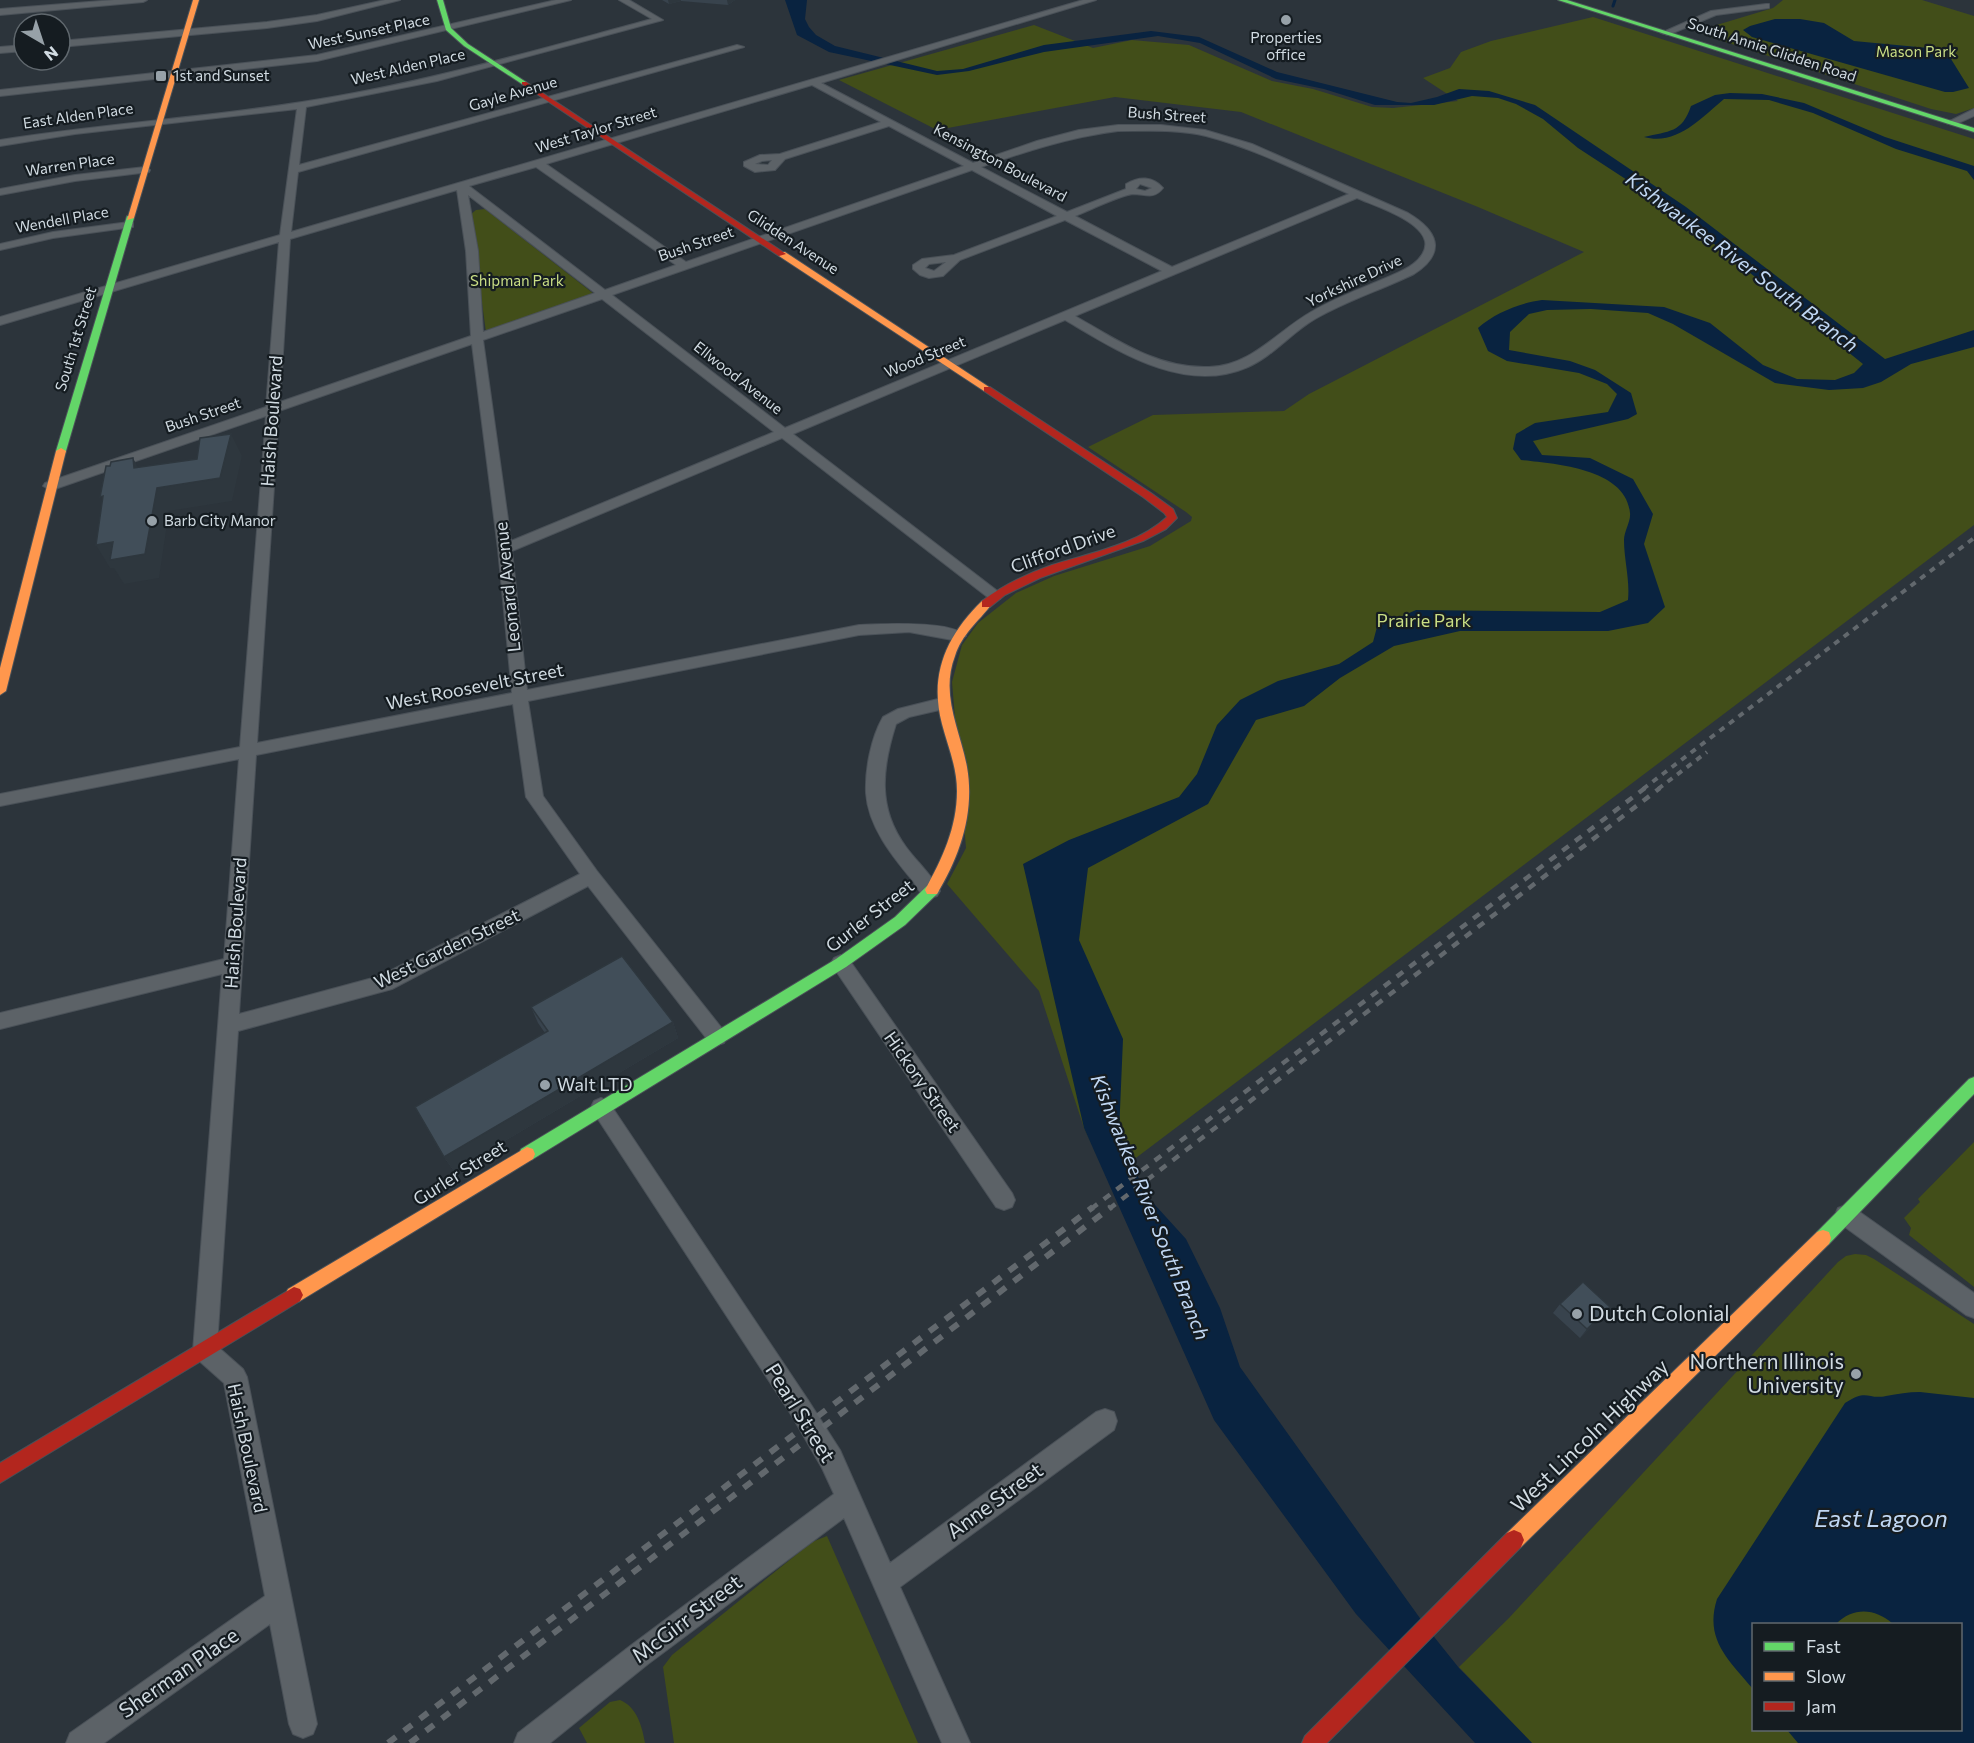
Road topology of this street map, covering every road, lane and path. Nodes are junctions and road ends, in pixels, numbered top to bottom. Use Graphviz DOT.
graph roads {
  1 [pos="37,0"];
  2 [pos="143,0"];
  3 [pos="196,0"];
  4 [pos="396,0"];
  5 [pos="440,0"];
  6 [pos="567,0"];
  7 [pos="623,0"];
  8 [pos="1066,0"];
  9 [pos="1092,0"];
  10 [pos="1561,0"];
  11 [pos="1579,0"];
  12 [pos="1775,0"];
  13 [pos="1077,4"];
  14 [pos="1766,6"];
  15 [pos="45,8"];
  16 [pos="0,12"];
  17 [pos="448,29"];
  18 [pos="188,33"];
  19 [pos="1676,34"];
  20 [pos="72,43"];
  21 [pos="740,46"];
  22 [pos="493,63"];
  23 [pos="174,74"];
  24 [pos="813,82"];
  25 [pos="0,93"];
  26 [pos="549,99"];
  27 [pos="302,105"];
  28 [pos="1974,112"];
  29 [pos="160,121"];
  30 [pos="891,122"];
  31 [pos="1967,126"];
  32 [pos="611,142"];
  33 [pos="0,143"];
  34 [pos="781,157"];
  35 [pos="538,163"];
  36 [pos="974,166"];
  37 [pos="145,170"];
  38 [pos="294,170"];
  39 [pos="461,186"];
  40 [pos="1131,191"];
  41 [pos="0,192"];
  42 [pos="1358,194"];
  43 [pos="1067,215"];
  44 [pos="129,225"];
  45 [pos="285,237"];
  46 [pos="759,240"];
  47 [pos="0,247"];
  48 [pos="956,258"];
  49 [pos="684,266"];
  50 [pos="1172,272"];
  51 [pos="108,290"];
  52 [pos="603,294"];
  53 [pos="1067,316"];
  54 [pos="0,321"];
  55 [pos="477,338"];
  56 [pos="950,365"];
  57 [pos="273,408"];
  58 [pos="783,433"];
  59 [pos="50,486"];
  60 [pos="1147,495"];
  61 [pos="505,549"];
  62 [pos="995,596"];
  63 [pos="958,636"];
  64 [pos="0,691"];
  65 [pos="520,698"];
  66 [pos="942,704"];
  67 [pos="248,752"];
  68 [pos="0,800"];
  69 [pos="591,876"];
  70 [pos="931,891"];
  71 [pos="841,963"];
  72 [pos="233,964"];
  73 [pos="0,1021"];
  74 [pos="228,1025"];
  75 [pos="717,1038"];
  76 [pos="1974,1084"];
  77 [pos="601,1107"];
  78 [pos="1004,1200"];
  79 [pos="1846,1215"];
  80 [pos="1974,1307"];
  81 [pos="205,1351"];
  82 [pos="1105,1421"];
  83 [pos="0,1474"];
  84 [pos="848,1499"];
  85 [pos="885,1582"];
  86 [pos="278,1603"];
  87 [pos="303,1724"];
  88 [pos="81,1743"];
  89 [pos="528,1743"];
  90 [pos="956,1743"];
  91 [pos="1312,1743"];
  1 -- 15 [label="street"];
  2 -- 15 [label="street"];
  3 -- 18 [label="street, South 1st Street"];
  4 -- 18 [label="street"];
  5 -- 17 [label="street"];
  6 -- 17 [label="street, West Sunset Place"];
  7 -- 22 [label="street, West Alden Place"];
  8 -- 13 [label="street"];
  9 -- 13 [label="street, West Taylor Street"];
  10 -- 19 [label="street, South Annie Glidden Road"];
  11 -- 19 [label="street, South Annie Glidden Road"];
  12 -- 14 [label="street"];
  13 -- 24 [label="street, West Taylor Street"];
  14 -- 19 [label="street"];
  14 -- 19 [label="street"];
  15 -- 16 [label="street"];
  17 -- 22 [label="street, Glidden Avenue"];
  17 -- 23 [label="street, West Sunset Place"];
  18 -- 20 [label="street"];
  18 -- 23 [label="street, South 1st Street"];
  19 -- 31 [label="street, South Annie Glidden Road"];
  21 -- 26 [label="street, Gayle Avenue"];
  22 -- 26 [label="street, Glidden Avenue"];
  22 -- 27 [label="street, West Alden Place"];
  23 -- 25 [label="street, West Sunset Place"];
  23 -- 29 [label="street, South 1st Street"];
  24 -- 30 [label="street, Kensington Boulevard"];
  24 -- 32 [label="street, West Taylor Street"];
  26 -- 32 [label="street, Glidden Avenue"];
  26 -- 38 [label="street, Gayle Avenue"];
  27 -- 29 [label="street, West Alden Place"];
  27 -- 38 [label="street, Haish Boulevard"];
  28 -- 31 [label="street"];
  29 -- 33 [label="street, East Alden Place"];
  29 -- 37 [label="street, South 1st Street"];
  30 -- 34 [label="street"];
  30 -- 36 [label="street, Kensington Boulevard"];
  32 -- 35 [label="street, West Taylor Street"];
  32 -- 46 [label="street, Glidden Avenue"];
  35 -- 39 [label="street, West Taylor Street"];
  35 -- 49 [label="street"];
  36 -- 42 [label="street, Bush Street"];
  36 -- 43 [label="street, Kensington Boulevard"];
  36 -- 46 [label="street, Bush Street"];
  37 -- 41 [label="street, Warren Place"];
  37 -- 44 [label="street, South 1st Street"];
  38 -- 45 [label="street, Haish Boulevard"];
  39 -- 45 [label="street, West Taylor Street"];
  39 -- 52 [label="street, Ellwood Avenue"];
  39 -- 55 [label="street, Leonard Avenue"];
  40 -- 43 [label="street"];
  42 -- 50 [label="street, Wood Street"];
  42 -- 53 [label="street, Yorkshire Drive"];
  43 -- 48 [label="street"];
  43 -- 50 [label="street, Kensington Boulevard"];
  44 -- 47 [label="street, Wendell Place"];
  44 -- 51 [label="street, South 1st Street"];
  45 -- 51 [label="street, West Taylor Street"];
  45 -- 57 [label="street, Haish Boulevard"];
  46 -- 49 [label="street, Bush Street"];
  46 -- 56 [label="street, Glidden Avenue"];
  49 -- 52 [label="street, Bush Street"];
  50 -- 53 [label="street, Wood Street"];
  51 -- 54 [label="street, West Taylor Street"];
  51 -- 59 [label="street, South 1st Street"];
  52 -- 55 [label="street, Bush Street"];
  52 -- 58 [label="street, Ellwood Avenue"];
  53 -- 56 [label="street, Wood Street"];
  55 -- 57 [label="street, Bush Street"];
  55 -- 61 [label="street, Leonard Avenue"];
  56 -- 58 [label="street, Wood Street"];
  56 -- 60 [label="street, Glidden Avenue"];
  57 -- 59 [label="street, Bush Street"];
  57 -- 67 [label="street, Haish Boulevard"];
  58 -- 61 [label="street, Wood Street"];
  58 -- 62 [label="street, Ellwood Avenue"];
  59 -- 64 [label="street, South 1st Street"];
  60 -- 62 [label="street, Clifford Drive"];
  61 -- 65 [label="street, Leonard Avenue"];
  62 -- 63 [label="street, Clifford Drive"];
  63 -- 65 [label="street, West Roosevelt Street"];
  63 -- 66 [label="street, Clifford Drive"];
  65 -- 67 [label="street, West Roosevelt Street"];
  65 -- 69 [label="street, Leonard Avenue"];
  66 -- 70 [label="street, Clifford Drive"];
  66 -- 70 [label="street"];
  67 -- 68 [label="street, West Roosevelt Street"];
  67 -- 72 [label="street, Haish Boulevard"];
  69 -- 74 [label="street, West Garden Street"];
  69 -- 75 [label="street, Leonard Avenue"];
  70 -- 71 [label="street, Gurler Street"];
  71 -- 75 [label="street, Gurler Street"];
  71 -- 78 [label="street, Hickory Street"];
  72 -- 73 [label="street"];
  72 -- 74 [label="street, Haish Boulevard"];
  74 -- 81 [label="street, Haish Boulevard"];
  75 -- 77 [label="street, Gurler Street"];
  76 -- 79 [label="street, West Lincoln Highway"];
  77 -- 81 [label="street, Gurler Street"];
  77 -- 84 [label="street, Pearl Street"];
  79 -- 80 [label="street"];
  79 -- 91 [label="street, West Lincoln Highway"];
  81 -- 83 [label="street, Gurler Street"];
  81 -- 86 [label="street, Haish Boulevard"];
  82 -- 85 [label="street, Anne Street"];
  84 -- 85 [label="street, Pearl Street"];
  84 -- 89 [label="street, McGirr Street"];
  85 -- 90 [label="street, Pearl Street"];
  86 -- 87 [label="street, Haish Boulevard"];
  86 -- 88 [label="street, Sherman Place"];
}
